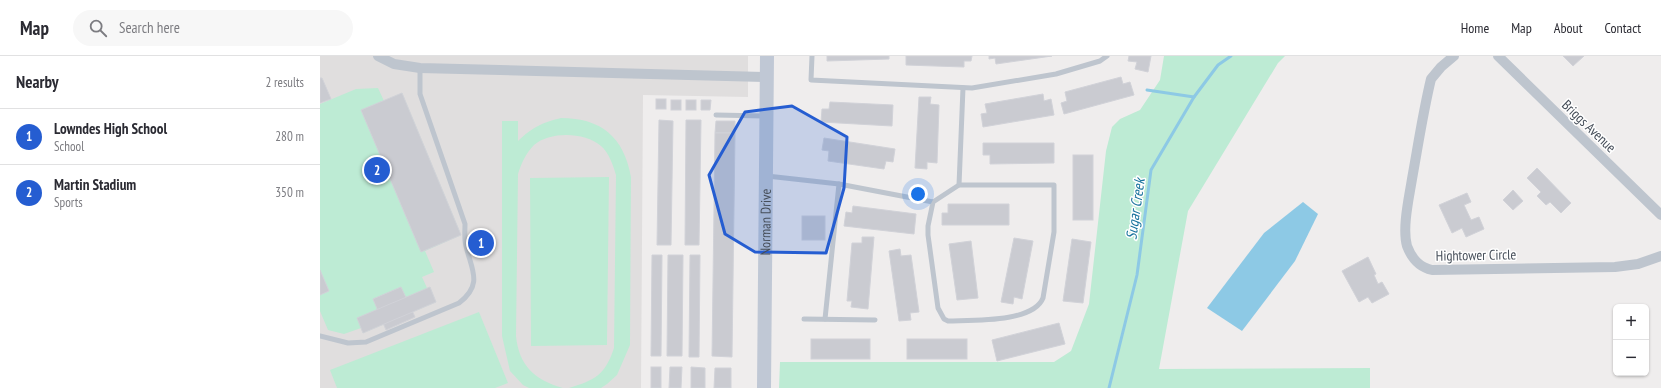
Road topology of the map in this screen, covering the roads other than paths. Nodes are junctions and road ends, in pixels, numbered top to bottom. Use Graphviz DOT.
graph roads {
  1 [pos="378,56"];
  2 [pos="767,56"];
  3 [pos="812,56"];
  4 [pos="1107,56"];
  5 [pos="1454,56"];
  6 [pos="1498,56"];
  7 [pos="420,68"];
  8 [pos="767,77"];
  9 [pos="963,88"];
  10 [pos="716,115"];
  11 [pos="767,116"];
  12 [pos="766,176"];
  13 [pos="839,184"];
  14 [pos="959,185"];
  15 [pos="933,202"];
  16 [pos="1661,215"];
  17 [pos="1661,256"];
  18 [pos="804,319"];
  19 [pos="825,319"];
  20 [pos="875,320"];
  21 [pos="320,336"];
  22 [pos="764,388"];
  1 -- 7 [label="street"];
  2 -- 8 [label="street, Norman Drive"];
  3 -- 9 [label="lane"];
  4 -- 9 [label="lane"];
  5 -- 17 [label="street, Hightower Circle"];
  6 -- 16 [label="street, Briggs Avenue"];
  7 -- 8 [label="street"];
  7 -- 21 [label="lane"];
  8 -- 11 [label="street, Norman Drive"];
  9 -- 14 [label="lane"];
  10 -- 11 [label="lane"];
  11 -- 12 [label="street, Norman Drive"];
  12 -- 13 [label="lane"];
  12 -- 22 [label="street, Norman Drive"];
  13 -- 15 [label="lane"];
  13 -- 19 [label="lane"];
  14 -- 15 [label="lane"];
  14 -- 15 [label="lane"];
  18 -- 19 [label="lane"];
  19 -- 20 [label="lane"];
}
